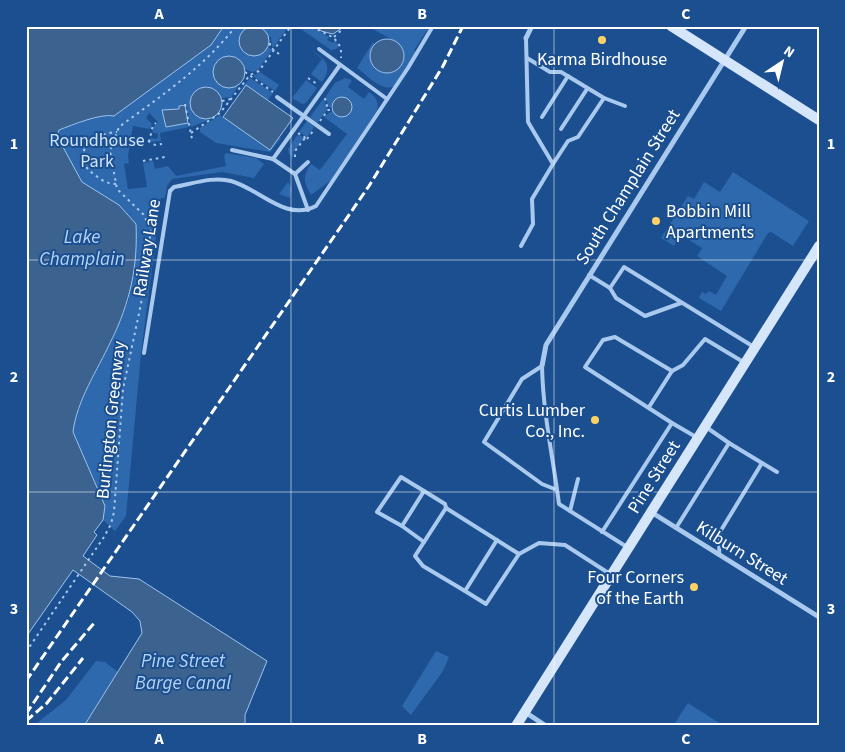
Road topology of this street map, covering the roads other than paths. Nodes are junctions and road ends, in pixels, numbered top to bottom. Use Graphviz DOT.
graph roads {
  1 [pos="433,26"];
  2 [pos="532,26"];
  3 [pos="671,26"];
  4 [pos="746,26"];
  5 [pos="526,38"];
  6 [pos="319,50"];
  7 [pos="526,58"];
  8 [pos="725,60"];
  9 [pos="340,65"];
  10 [pos="568,76"];
  11 [pos="588,88"];
  12 [pos="277,97"];
  13 [pos="604,98"];
  14 [pos="386,99"];
  15 [pos="625,106"];
  16 [pos="304,116"];
  17 [pos="542,117"];
  18 [pos="819,120"];
  19 [pos="561,129"];
  20 [pos="329,134"];
  21 [pos="232,150"];
  22 [pos="273,160"];
  23 [pos="308,162"];
  24 [pos="553,164"];
  25 [pos="294,174"];
  26 [pos="308,210"];
  27 [pos="521,246"];
  28 [pos="819,246"];
  29 [pos="589,275"];
  30 [pos="610,288"];
  31 [pos="681,303"];
  32 [pos="754,347"];
  33 [pos="144,353"];
  34 [pos="744,363"];
  35 [pos="542,366"];
  36 [pos="672,371"];
  37 [pos="649,407"];
  38 [pos="672,423"];
  39 [pos="705,426"];
  40 [pos="698,438"];
  41 [pos="729,443"];
  42 [pos="762,463"];
  43 [pos="777,472"];
  44 [pos="578,479"];
  45 [pos="557,490"];
  46 [pos="424,491"];
  47 [pos="446,508"];
  48 [pos="570,511"];
  49 [pos="651,512"];
  50 [pos="402,526"];
  51 [pos="676,528"];
  52 [pos="602,532"];
  53 [pos="497,540"];
  54 [pos="424,542"];
  55 [pos="628,548"];
  56 [pos="519,554"];
  57 [pos="719,555"];
  58 [pos="612,575"];
  59 [pos="465,591"];
  60 [pos="819,617"];
  61 [pos="525,712"];
  62 [pos="516,726"];
  63 [pos="546,726"];
  1 -- 14 [label="lane"];
  2 -- 5 [label="street"];
  3 -- 8 [label="main road"];
  4 -- 8 [label="street, South Champlain Street"];
  5 -- 7 [label="lane"];
  6 -- 9 [label="lane"];
  7 -- 10 [label="lane"];
  7 -- 24 [label="lane"];
  8 -- 18 [label="main road"];
  8 -- 29 [label="street, South Champlain Street"];
  9 -- 14 [label="lane"];
  9 -- 16 [label="lane"];
  10 -- 11 [label="lane"];
  10 -- 17 [label="lane"];
  11 -- 13 [label="lane"];
  11 -- 19 [label="lane"];
  12 -- 16 [label="lane"];
  13 -- 15 [label="lane"];
  13 -- 24 [label="lane"];
  14 -- 26 [label="lane"];
  16 -- 20 [label="lane"];
  16 -- 22 [label="lane"];
  21 -- 22 [label="lane"];
  22 -- 25 [label="lane"];
  23 -- 25 [label="lane"];
  24 -- 27 [label="lane"];
  25 -- 26 [label="lane"];
  26 -- 33 [label="lane, Railway Lane"];
  28 -- 32 [label="main road, Pine Street"];
  29 -- 30 [label="lane"];
  29 -- 35 [label="street, South Champlain Street"];
  30 -- 31 [label="lane"];
  30 -- 31 [label="lane"];
  31 -- 32 [label="lane"];
  32 -- 34 [label="main road, Pine Street"];
  34 -- 36 [label="lane"];
  34 -- 39 [label="main road, Pine Street"];
  35 -- 45 [label="lane"];
  35 -- 45 [label="lane"];
  36 -- 37 [label="lane"];
  36 -- 37 [label="lane"];
  37 -- 38 [label="lane"];
  38 -- 40 [label="lane"];
  38 -- 52 [label="lane"];
  39 -- 40 [label="main road, Pine Street"];
  39 -- 41 [label="lane"];
  40 -- 49 [label="main road, Pine Street"];
  41 -- 42 [label="lane"];
  41 -- 51 [label="lane"];
  42 -- 43 [label="lane"];
  42 -- 57 [label="lane"];
  44 -- 48 [label="lane"];
  45 -- 48 [label="lane"];
  46 -- 47 [label="lane"];
  46 -- 50 [label="lane"];
  46 -- 50 [label="lane"];
  47 -- 53 [label="lane"];
  47 -- 54 [label="lane"];
  48 -- 52 [label="lane"];
  49 -- 51 [label="street, Kilburn Street"];
  49 -- 55 [label="main road, Pine Street"];
  50 -- 54 [label="lane"];
  51 -- 57 [label="street, Kilburn Street"];
  52 -- 55 [label="lane"];
  53 -- 56 [label="lane"];
  53 -- 59 [label="lane"];
  54 -- 59 [label="lane"];
  55 -- 58 [label="main road, Pine Street"];
  56 -- 58 [label="lane"];
  56 -- 59 [label="lane"];
  57 -- 60 [label="street, Kilburn Street"];
  58 -- 61 [label="main road, Pine Street"];
  61 -- 62 [label="main road, Pine Street"];
  61 -- 63 [label="street"];
}
